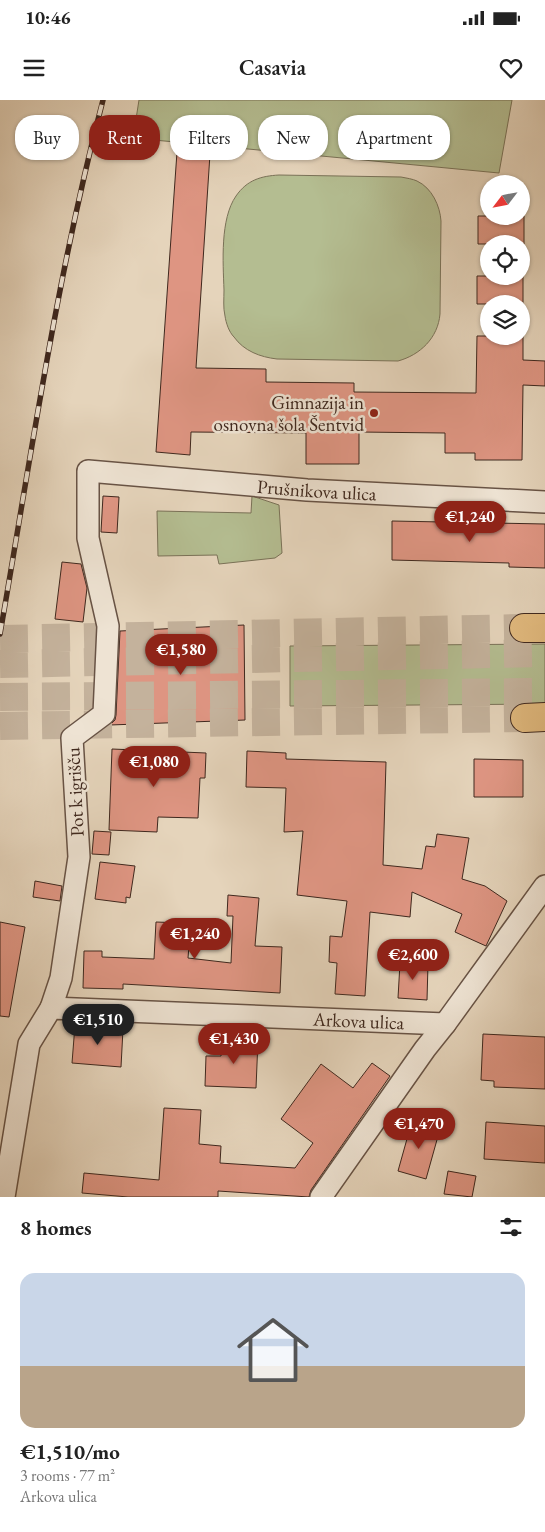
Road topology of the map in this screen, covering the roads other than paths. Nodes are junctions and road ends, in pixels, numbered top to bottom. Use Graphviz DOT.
graph roads {
  1 [pos="88,472"];
  2 [pos="545,502"];
  3 [pos="545,886"];
  4 [pos="51,1008"];
  5 [pos="445,1024"];
  6 [pos="4,1197"];
  7 [pos="321,1197"];
  1 -- 2 [label="street, Prušnikova ulica"];
  1 -- 4 [label="street, Pot k igrišču"];
  3 -- 5 [label="street"];
  4 -- 5 [label="street, Arkova ulica"];
  4 -- 6 [label="street"];
  5 -- 7 [label="street"];
}
